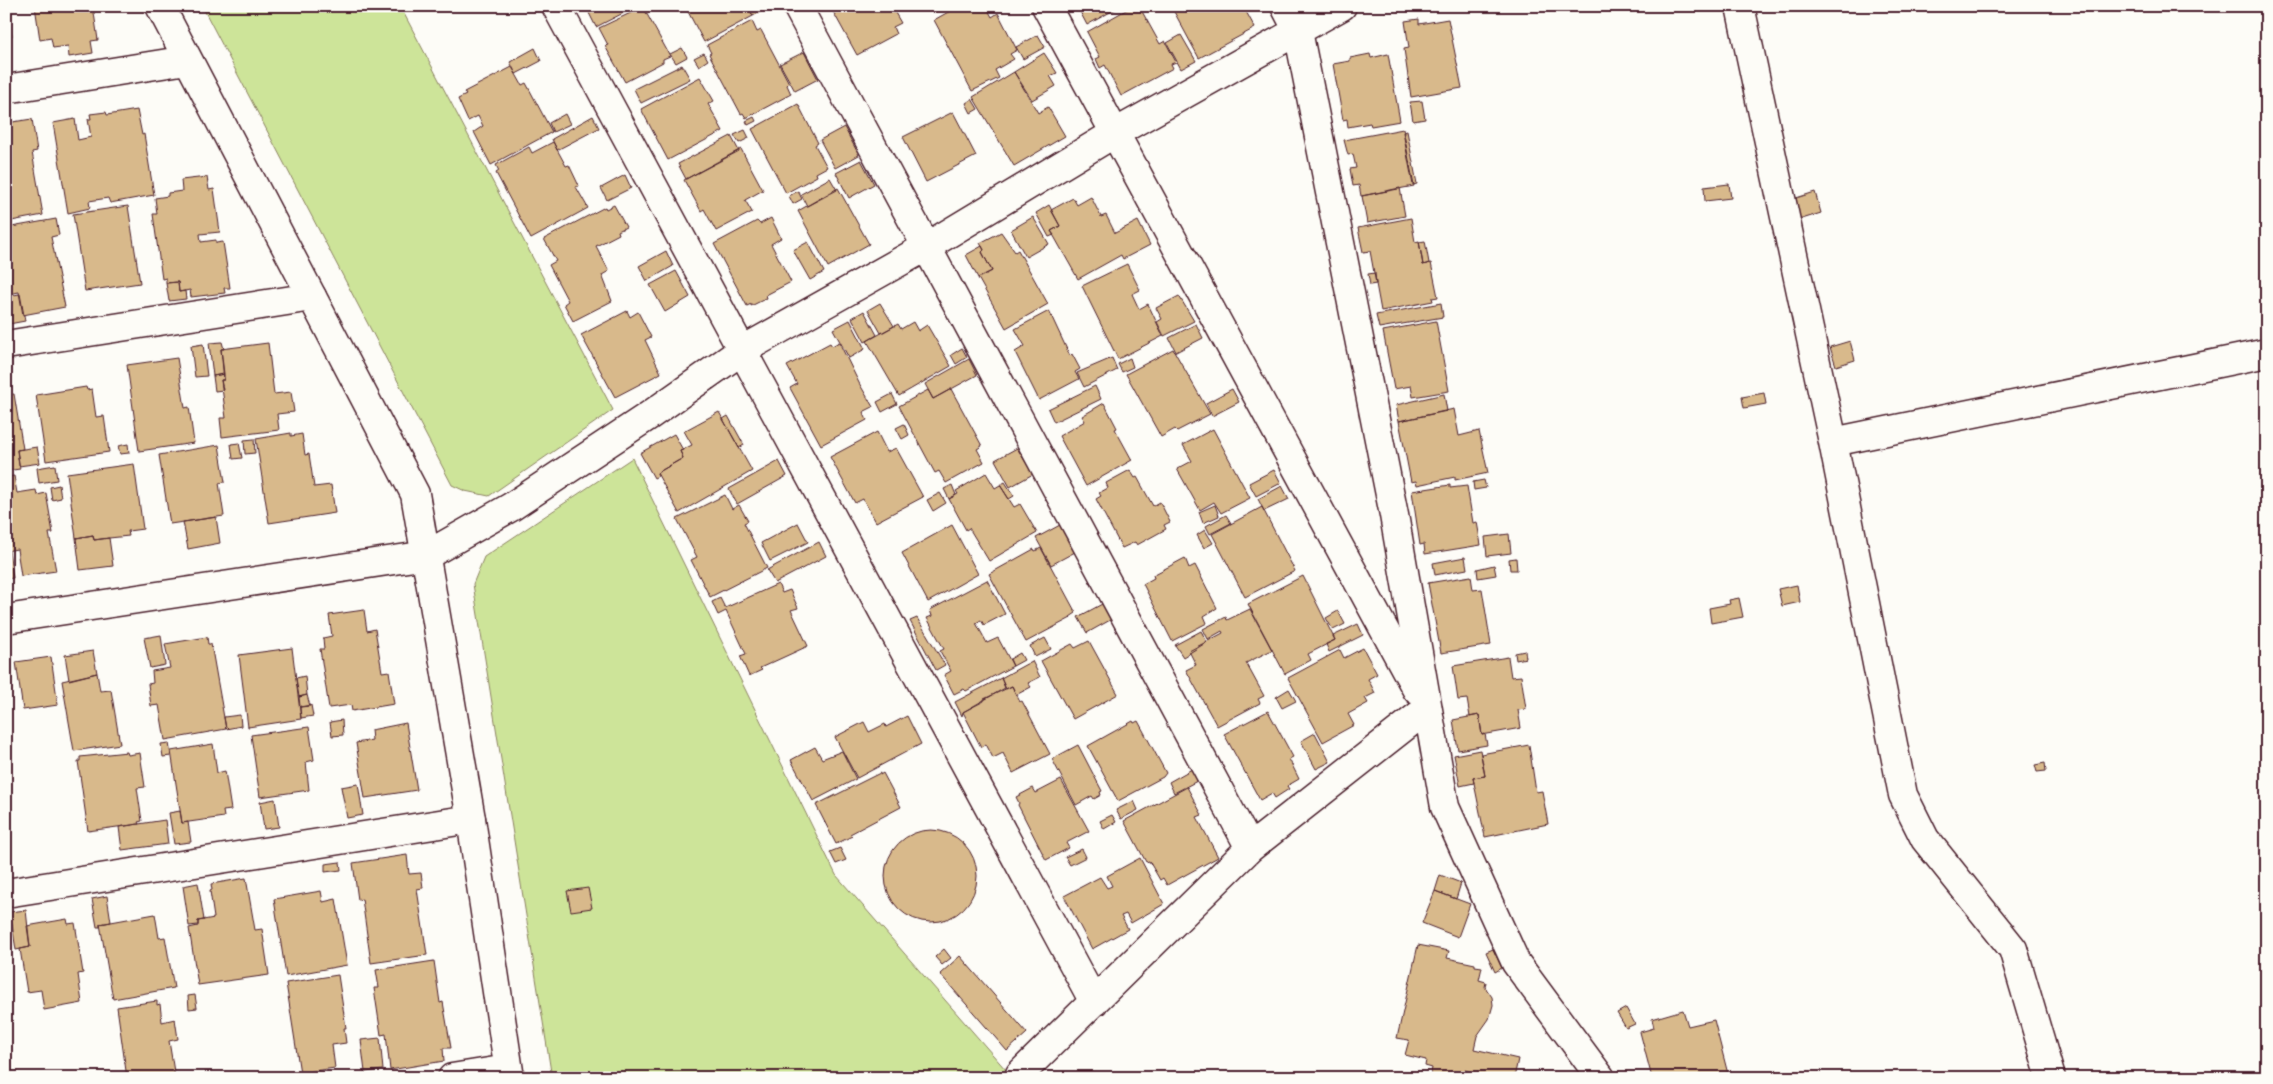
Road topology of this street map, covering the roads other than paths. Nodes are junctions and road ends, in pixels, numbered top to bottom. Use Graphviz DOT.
graph roads {
  1 [pos="160,6"];
  2 [pos="556,6"];
  3 [pos="797,6"];
  4 [pos="1046,6"];
  5 [pos="1285,6"];
  6 [pos="1342,6"];
  7 [pos="1740,6"];
  8 [pos="1298,31"];
  9 [pos="187,60"];
  10 [pos="6,89"];
  11 [pos="1115,133"];
  12 [pos="926,247"];
  13 [pos="312,297"];
  14 [pos="6,345"];
  15 [pos="741,352"];
  16 [pos="2267,354"];
  17 [pos="1833,442"];
  18 [pos="428,555"];
  19 [pos="6,620"];
  20 [pos="1427,709"];
  21 [pos="471,819"];
  22 [pos="1250,848"];
  23 [pos="6,893"];
  24 [pos="1094,1002"];
  25 [pos="509,1073"];
  26 [pos="1020,1074"];
  27 [pos="452,1078"];
  28 [pos="1601,1078"];
  29 [pos="2052,1078"];
  1 -- 9 [label="street"];
  2 -- 15 [label="street"];
  3 -- 12 [label="street"];
  4 -- 11 [label="street"];
  5 -- 8 [label="street"];
  6 -- 8 [label="street"];
  7 -- 17 [label="street"];
  8 -- 11 [label="street"];
  8 -- 20 [label="street"];
  9 -- 10 [label="street"];
  9 -- 13 [label="street"];
  11 -- 12 [label="street"];
  11 -- 20 [label="street"];
  12 -- 15 [label="street"];
  12 -- 22 [label="street"];
  13 -- 14 [label="street"];
  13 -- 18 [label="street"];
  15 -- 18 [label="street"];
  15 -- 24 [label="street"];
  16 -- 17 [label="street"];
  17 -- 29 [label="street"];
  18 -- 19 [label="street"];
  18 -- 21 [label="street"];
  20 -- 22 [label="street"];
  20 -- 28 [label="street"];
  21 -- 23 [label="street"];
  21 -- 25 [label="street"];
  22 -- 24 [label="street"];
  24 -- 26 [label="street"];
  25 -- 27 [label="street"];
}
